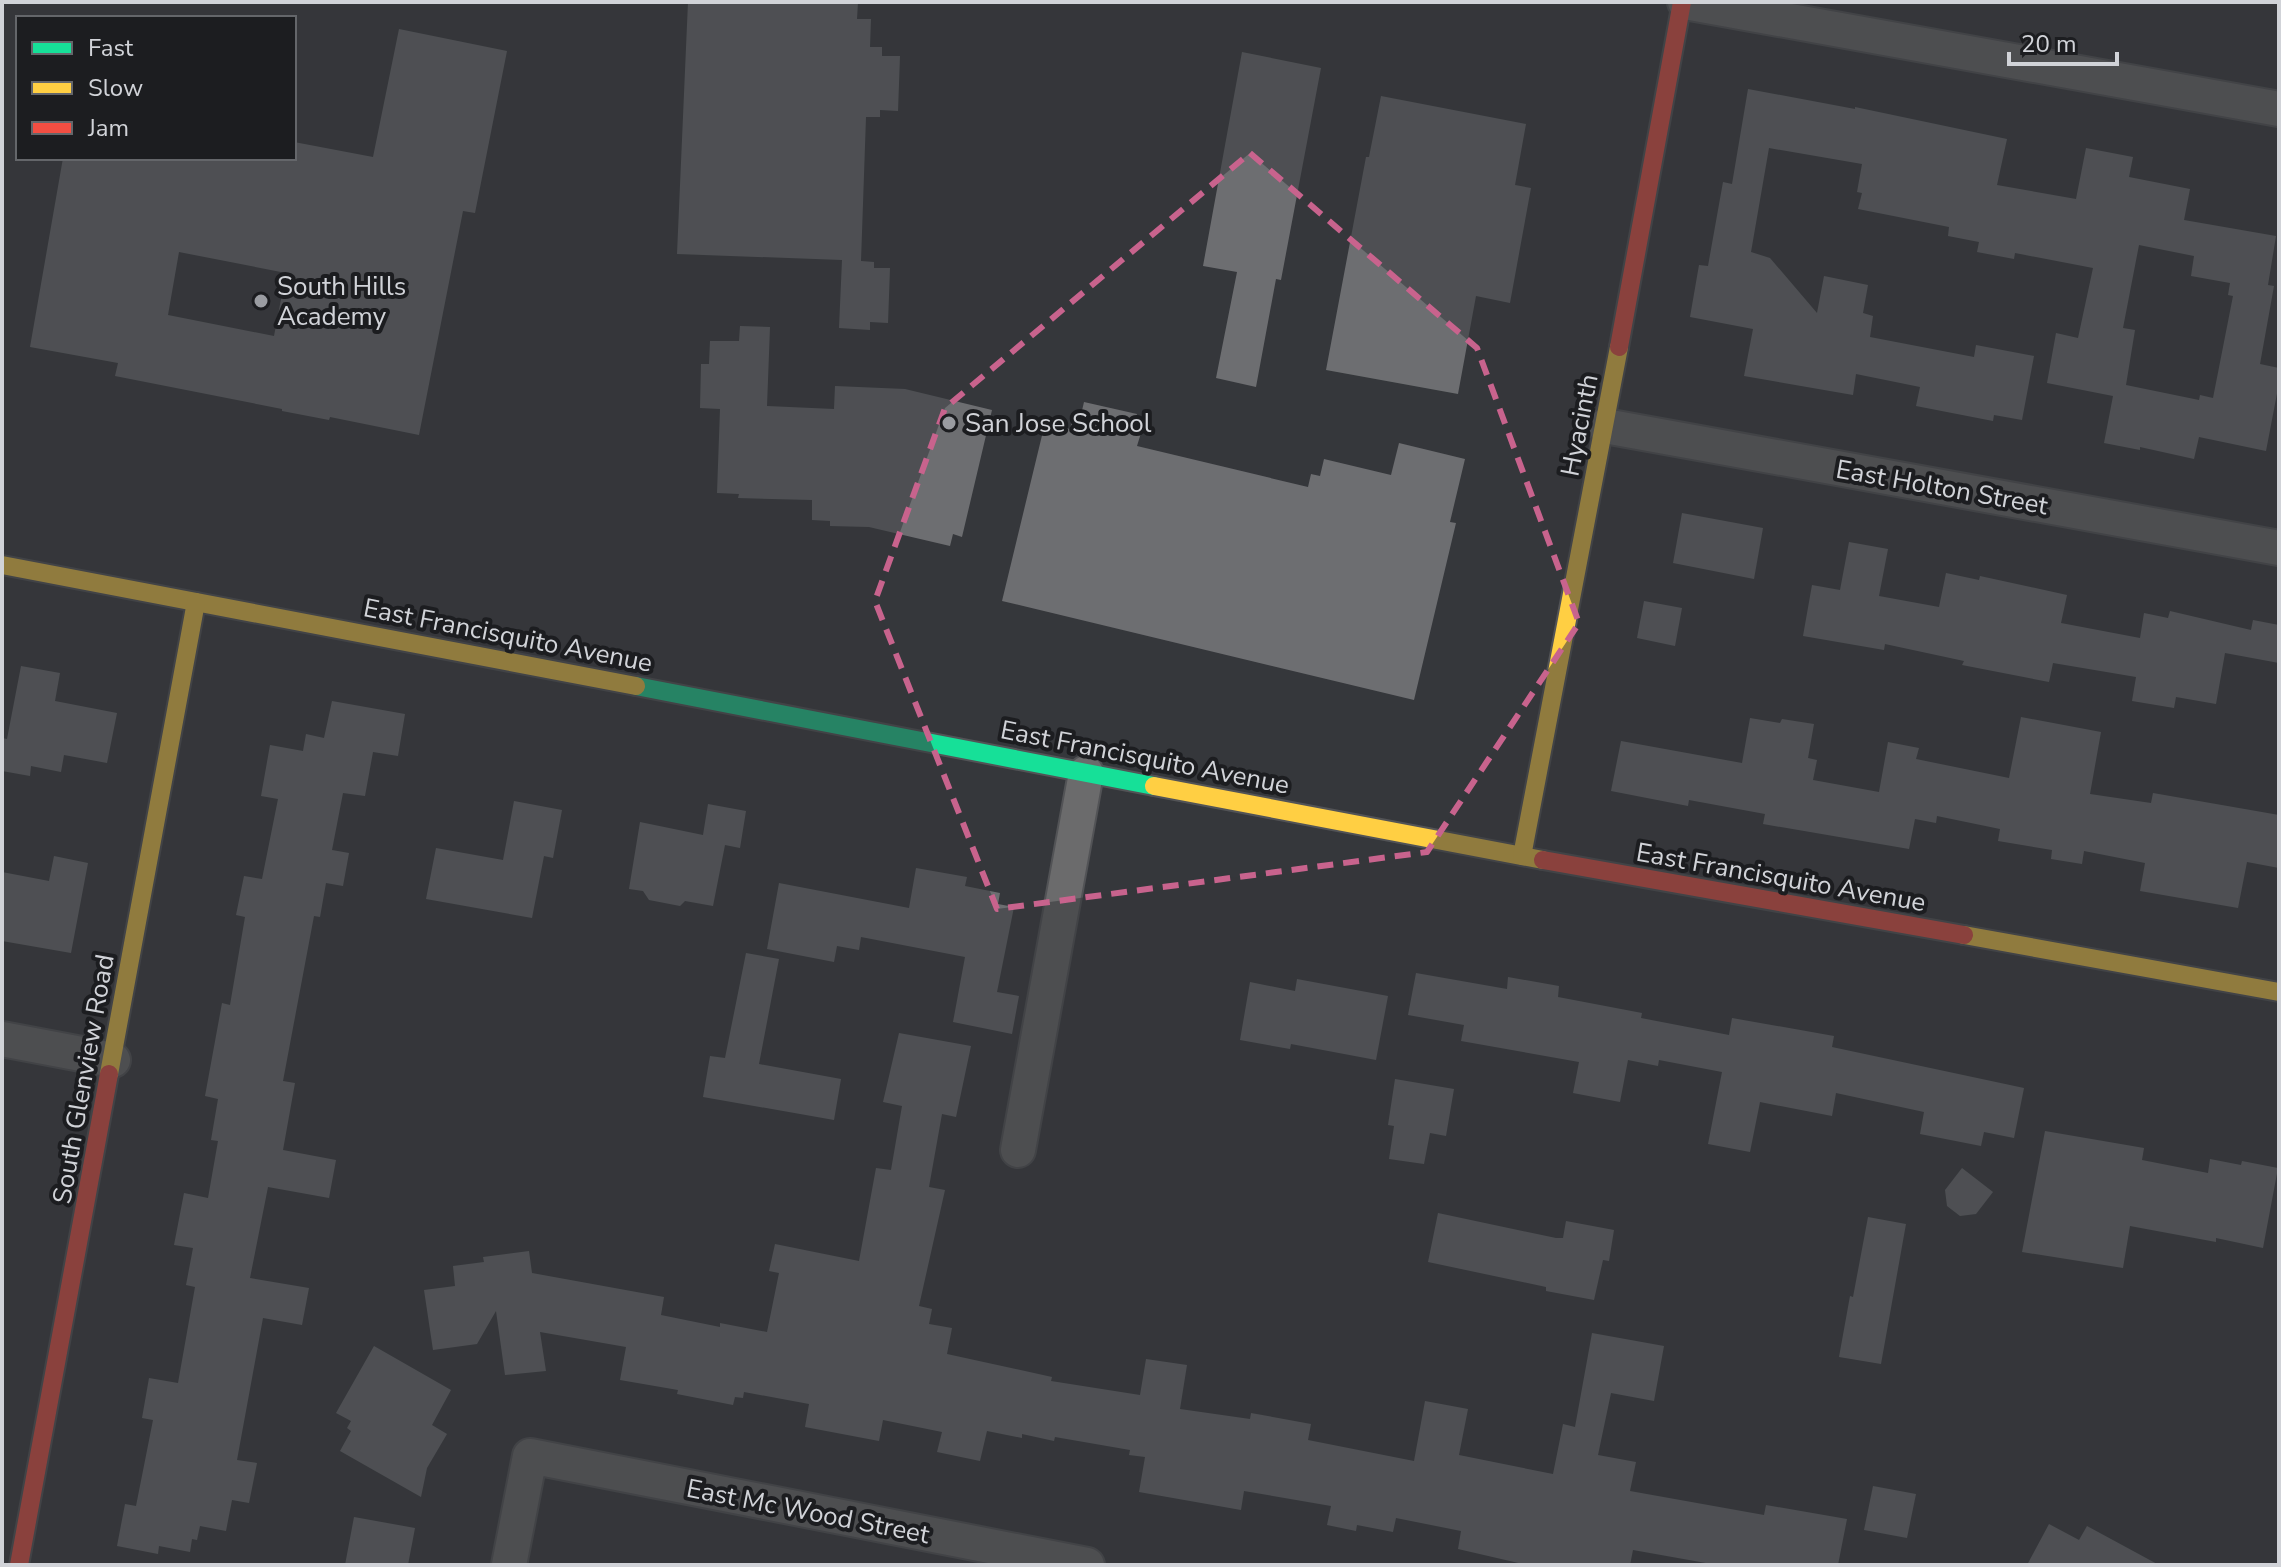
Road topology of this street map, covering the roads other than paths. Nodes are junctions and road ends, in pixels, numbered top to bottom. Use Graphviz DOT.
graph roads {
  1 [pos="1684,2"];
  2 [pos="2279,109"];
  3 [pos="1605,426"];
  4 [pos="2279,548"];
  5 [pos="2,565"];
  6 [pos="196,602"];
  7 [pos="1086,773"];
  8 [pos="1522,856"];
  9 [pos="2279,992"];
  10 [pos="2,1039"];
  11 [pos="113,1060"];
  12 [pos="1018,1150"];
  13 [pos="996,1557"];
  14 [pos="19,1565"];
  15 [pos="509,1565"];
  16 [pos="1087,1565"];
  1 -- 2 [label="street"];
  1 -- 3 [label="street, Hyacinth"];
  3 -- 4 [label="street, East Holton Street"];
  3 -- 8 [label="street, Hyacinth"];
  5 -- 6 [label="street, East Francisquito Avenue"];
  6 -- 7 [label="street, East Francisquito Avenue"];
  6 -- 11 [label="street, South Glenview Road"];
  7 -- 8 [label="street, East Francisquito Avenue"];
  7 -- 12 [label="street"];
  8 -- 9 [label="street, East Francisquito Avenue"];
  10 -- 11 [label="street"];
  11 -- 14 [label="street, South Glenview Road"];
  13 -- 15 [label="street, East Mc Wood Street"];
  13 -- 16 [label="street, East Mc Wood Street"];
}
